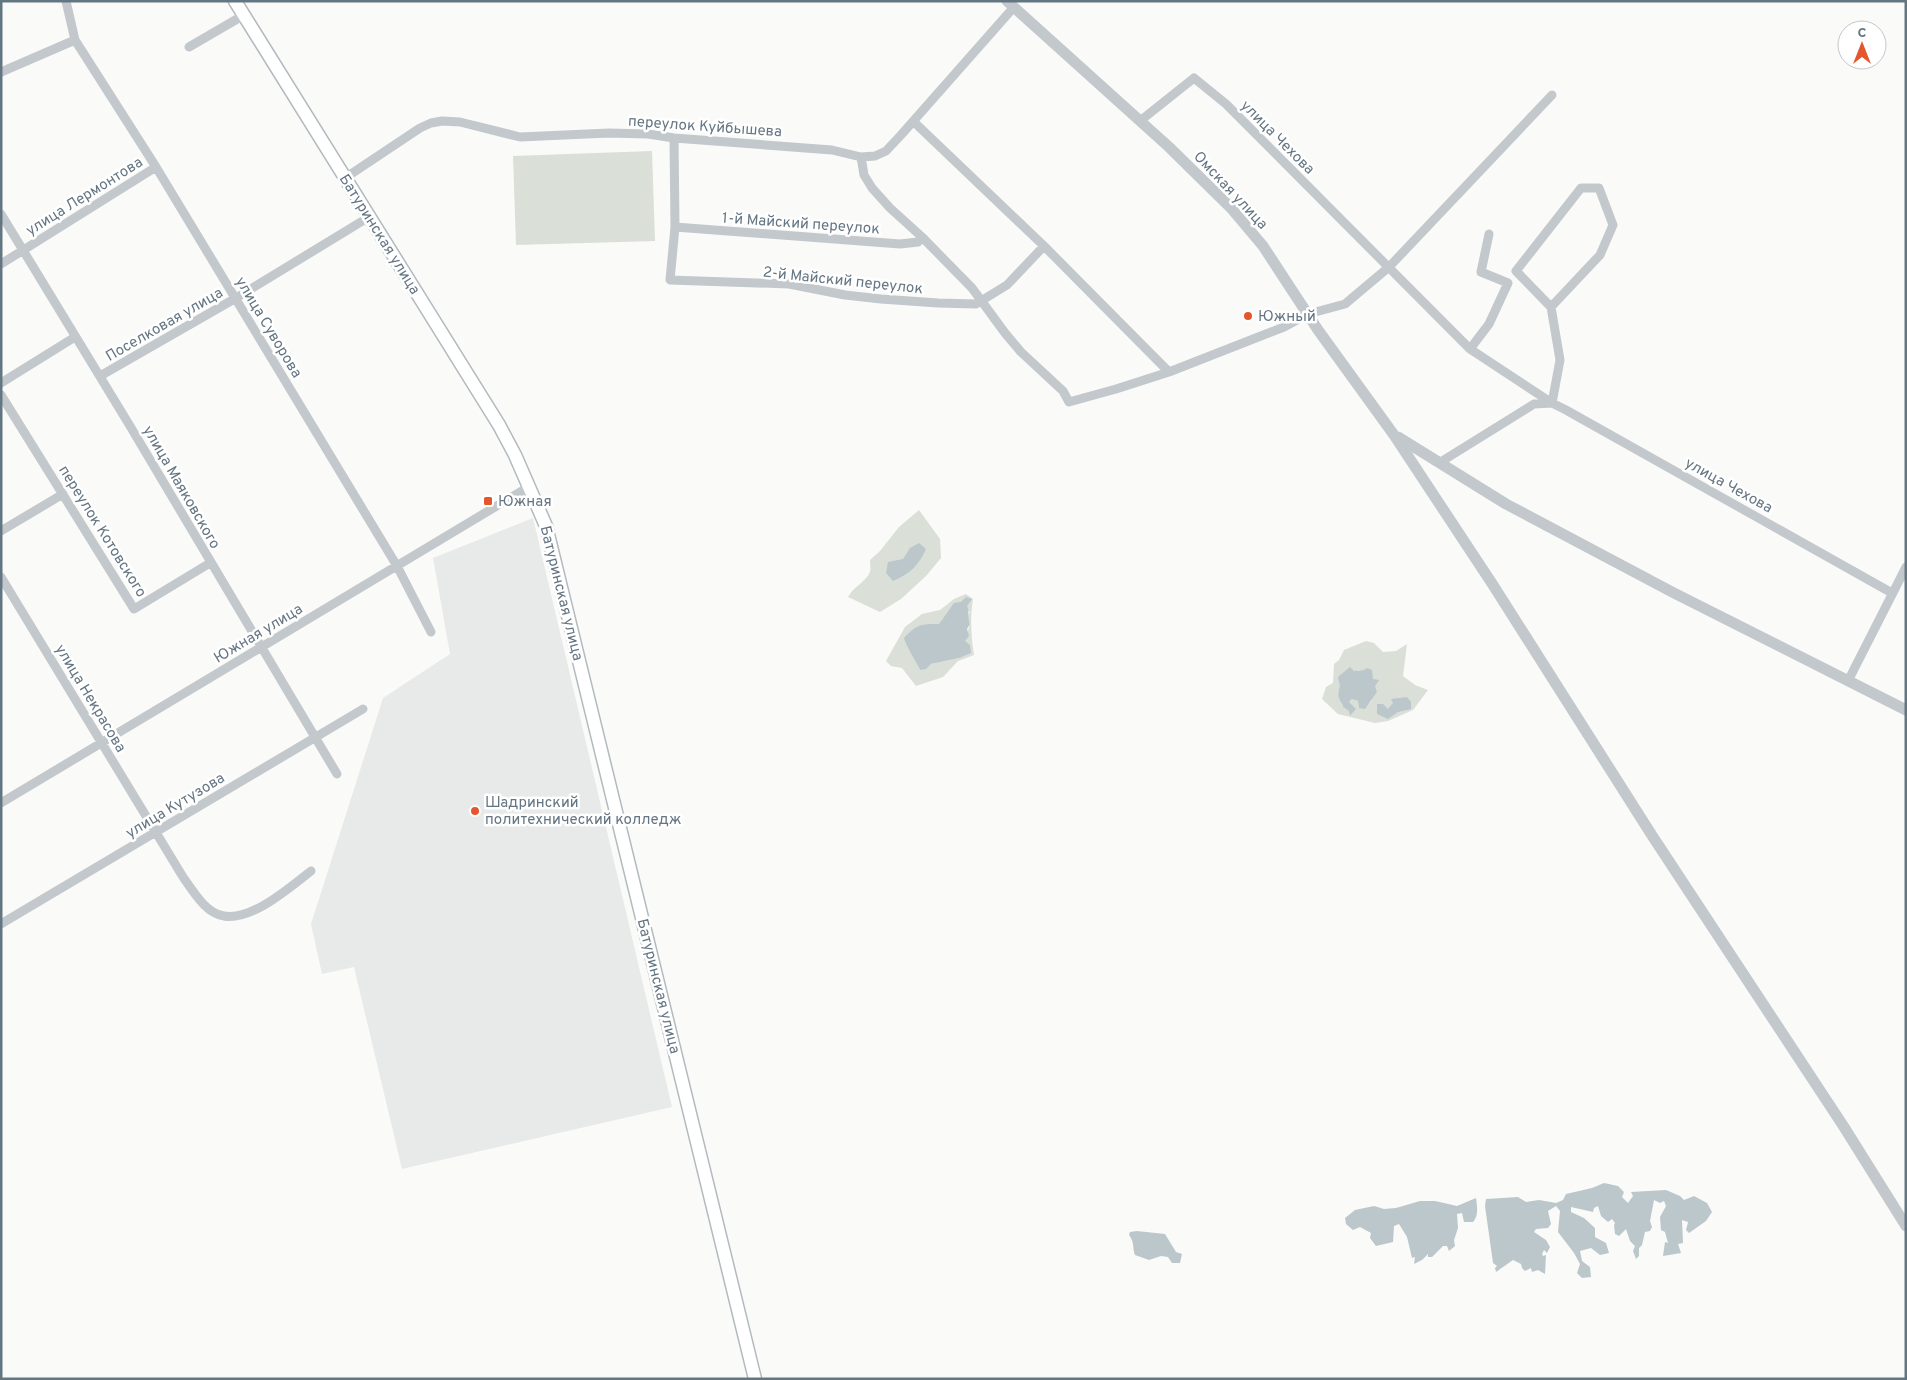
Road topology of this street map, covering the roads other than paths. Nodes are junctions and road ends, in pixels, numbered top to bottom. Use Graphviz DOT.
graph roads {
  1 [pos="66,1"];
  2 [pos="236,1"];
  3 [pos="1010,4"];
  4 [pos="244,15"];
  5 [pos="75,40"];
  6 [pos="188,47"];
  7 [pos="1,72"];
  8 [pos="1552,95"];
  9 [pos="1140,121"];
  10 [pos="914,122"];
  11 [pos="674,138"];
  12 [pos="861,157"];
  13 [pos="156,166"];
  14 [pos="345,178"];
  15 [pos="1,214"];
  16 [pos="370,217"];
  17 [pos="675,227"];
  18 [pos="1489,234"];
  19 [pos="922,237"];
  20 [pos="1044,246"];
  21 [pos="23,250"];
  22 [pos="1,264"];
  23 [pos="1388,267"];
  24 [pos="236,298"];
  25 [pos="983,300"];
  26 [pos="1551,307"];
  27 [pos="1308,314"];
  28 [pos="75,337"];
  29 [pos="1470,349"];
  30 [pos="1169,372"];
  31 [pos="100,376"];
  32 [pos="1,384"];
  33 [pos="1,395"];
  34 [pos="1552,403"];
  35 [pos="1394,435"];
  36 [pos="1439,464"];
  37 [pos="530,486"];
  38 [pos="63,494"];
  39 [pos="1,531"];
  40 [pos="210,563"];
  41 [pos="397,566"];
  42 [pos="1906,567"];
  43 [pos="1,577"];
  44 [pos="1892,593"];
  45 [pos="431,632"];
  46 [pos="261,648"];
  47 [pos="1848,681"];
  48 [pos="363,708"];
  49 [pos="1906,710"];
  50 [pos="315,737"];
  51 [pos="102,743"];
  52 [pos="337,774"];
  53 [pos="1,804"];
  54 [pos="156,833"];
  55 [pos="312,871"];
  56 [pos="1,924"];
  57 [pos="1906,1226"];
  58 [pos="755,1379"];
  1 -- 5 [label="street, улица Суворова"];
  2 -- 4 [label="main road, Батуринская улица"];
  3 -- 9 [label="street, Омская улица"];
  3 -- 10 [label="street, переулок Куйбышева"];
  4 -- 6 [label="street"];
  4 -- 14 [label="main road, Батуринская улица"];
  5 -- 7 [label="street"];
  5 -- 13 [label="street, улица Суворова"];
  8 -- 23 [label="street"];
  9 -- 23 [label="street, улица Чехова"];
  9 -- 27 [label="street, Омская улица"];
  10 -- 12 [label="street, переулок Куйбышева"];
  10 -- 20 [label="street"];
  11 -- 12 [label="street, переулок Куйбышева"];
  11 -- 14 [label="street, переулок Куйбышева"];
  11 -- 17 [label="street, 2-й Майский переулок"];
  12 -- 19 [label="street"];
  13 -- 21 [label="street, улица Лермонтова"];
  13 -- 24 [label="street, улица Суворова"];
  14 -- 16 [label="main road, Батуринская улица"];
  15 -- 21 [label="street, улица Маяковского"];
  16 -- 24 [label="street, Поселковая улица"];
  16 -- 37 [label="main road, Батуринская улица"];
  17 -- 19 [label="street, 1-й Майский переулок"];
  17 -- 25 [label="street, 2-й Майский переулок"];
  18 -- 29 [label="street"];
  19 -- 25 [label="street"];
  20 -- 25 [label="street, 2-й Майский переулок"];
  20 -- 30 [label="street"];
  21 -- 22 [label="street, улица Лермонтова"];
  21 -- 28 [label="street, улица Маяковского"];
  23 -- 27 [label="street"];
  23 -- 29 [label="street, улица Чехова"];
  24 -- 31 [label="street, Поселковая улица"];
  24 -- 41 [label="street, улица Суворова"];
  25 -- 30 [label="street"];
  26 -- 26 [label="street"];
  26 -- 34 [label="street"];
  27 -- 30 [label="street"];
  27 -- 35 [label="street, Омская улица"];
  28 -- 31 [label="street, улица Маяковского"];
  28 -- 32 [label="street"];
  29 -- 34 [label="street, улица Чехова"];
  31 -- 40 [label="street, улица Маяковского"];
  33 -- 38 [label="street, переулок Котовского"];
  34 -- 36 [label="street"];
  34 -- 44 [label="street, улица Чехова"];
  35 -- 36 [label="street"];
  35 -- 57 [label="street, Омская улица"];
  36 -- 47 [label="street"];
  37 -- 41 [label="street, Южная улица"];
  37 -- 58 [label="main road, Батуринская улица"];
  38 -- 39 [label="street"];
  38 -- 40 [label="street, переулок Котовского"];
  40 -- 46 [label="street, улица Маяковского"];
  41 -- 45 [label="street, улица Суворова"];
  41 -- 46 [label="street, Южная улица"];
  42 -- 44 [label="street"];
  43 -- 51 [label="street, улица Некрасова"];
  44 -- 47 [label="street"];
  46 -- 50 [label="street, улица Маяковского"];
  46 -- 51 [label="street, Южная улица"];
  47 -- 49 [label="street"];
  48 -- 50 [label="street, улица Кутузова"];
  50 -- 52 [label="street, улица Маяковского"];
  50 -- 54 [label="street, улица Кутузова"];
  51 -- 53 [label="street, Южная улица"];
  51 -- 54 [label="street, улица Некрасова"];
  54 -- 55 [label="street, улица Некрасова"];
  54 -- 56 [label="street, улица Кутузова"];
}
